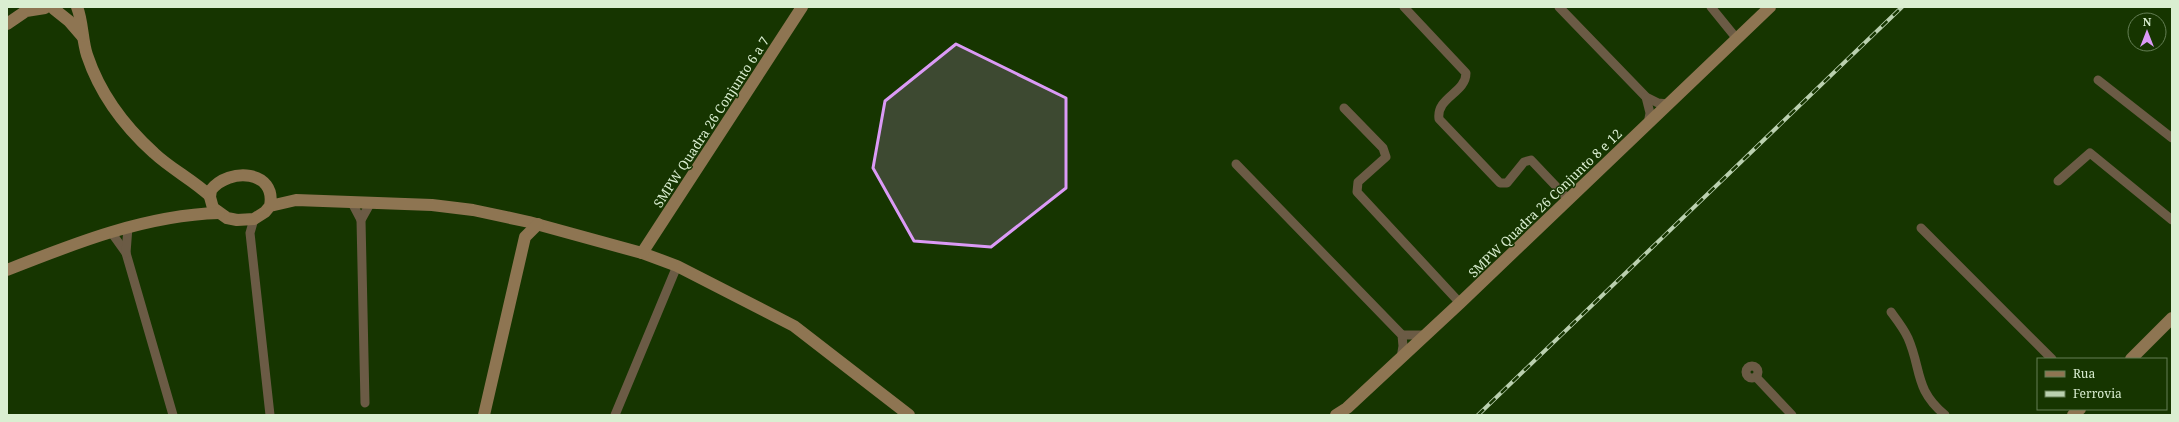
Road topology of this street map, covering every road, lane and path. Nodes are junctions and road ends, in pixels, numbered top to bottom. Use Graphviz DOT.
graph roads {
  1 [pos="16,7"];
  2 [pos="77,7"];
  3 [pos="802,7"];
  4 [pos="1404,7"];
  5 [pos="1559,7"];
  6 [pos="1711,7"];
  7 [pos="1770,7"];
  8 [pos="51,8"];
  9 [pos="7,20"];
  10 [pos="7,24"];
  11 [pos="83,37"];
  12 [pos="1738,39"];
  13 [pos="2098,80"];
  14 [pos="1646,97"];
  15 [pos="1668,104"];
  16 [pos="1344,108"];
  17 [pos="1648,124"];
  18 [pos="2172,138"];
  19 [pos="1236,164"];
  20 [pos="193,180"];
  21 [pos="2058,181"];
  22 [pos="216,183"];
  23 [pos="270,191"];
  24 [pos="211,199"];
  25 [pos="296,200"];
  26 [pos="1569,200"];
  27 [pos="350,201"];
  28 [pos="371,202"];
  29 [pos="270,206"];
  30 [pos="219,213"];
  31 [pos="196,214"];
  32 [pos="254,219"];
  33 [pos="516,219"];
  34 [pos="240,220"];
  35 [pos="361,220"];
  36 [pos="2172,220"];
  37 [pos="538,224"];
  38 [pos="128,227"];
  39 [pos="1921,228"];
  40 [pos="111,232"];
  41 [pos="250,233"];
  42 [pos="525,237"];
  43 [pos="126,253"];
  44 [pos="642,253"];
  45 [pos="677,266"];
  46 [pos="7,270"];
  47 [pos="1460,303"];
  48 [pos="1891,312"];
  49 [pos="2172,318"];
  50 [pos="1402,335"];
  51 [pos="1426,335"];
  52 [pos="1401,358"];
  53 [pos="2051,358"];
  54 [pos="2132,358"];
  55 [pos="1756,377"];
  56 [pos="365,403"];
  57 [pos="902,413"];
  58 [pos="173,415"];
  59 [pos="270,415"];
  60 [pos="484,415"];
  61 [pos="615,415"];
  62 [pos="1336,415"];
  63 [pos="1792,415"];
  64 [pos="1945,415"];
  1 -- 9 [label="street"];
  2 -- 11 [label="street"];
  3 -- 44 [label="street, SMPW Quadra 26 Conjunto 6 a 7"];
  4 -- 26 [label="street"];
  5 -- 14 [label="street"];
  6 -- 12 [label="street"];
  7 -- 12 [label="street, SMPW Quadra 26 Conjunto 8 e 12"];
  8 -- 10 [label="street"];
  8 -- 11 [label="street"];
  11 -- 20 [label="street"];
  12 -- 15 [label="street, SMPW Quadra 26 Conjunto 8 e 12"];
  13 -- 18 [label="street"];
  14 -- 15 [label="street"];
  14 -- 17 [label="street"];
  15 -- 17 [label="street, SMPW Quadra 26 Conjunto 8 e 12"];
  16 -- 47 [label="street"];
  17 -- 26 [label="street, SMPW Quadra 26 Conjunto 8 e 12"];
  19 -- 50 [label="street"];
  20 -- 22 [label="street"];
  20 -- 24 [label="street"];
  21 -- 36 [label="street"];
  22 -- 23 [label="street"];
  22 -- 24 [label="street"];
  23 -- 25 [label="street"];
  23 -- 29 [label="street"];
  24 -- 30 [label="street"];
  24 -- 31 [label="street"];
  25 -- 27 [label="street"];
  25 -- 29 [label="street"];
  26 -- 47 [label="street, SMPW Quadra 26 Conjunto 8 e 12"];
  27 -- 28 [label="street"];
  27 -- 35 [label="street"];
  28 -- 33 [label="street"];
  28 -- 35 [label="street"];
  29 -- 32 [label="street"];
  30 -- 31 [label="street"];
  30 -- 34 [label="street"];
  31 -- 38 [label="street"];
  32 -- 34 [label="street"];
  32 -- 41 [label="street"];
  33 -- 37 [label="street"];
  33 -- 42 [label="street"];
  34 -- 41 [label="street"];
  35 -- 56 [label="street"];
  37 -- 42 [label="street"];
  37 -- 44 [label="street"];
  38 -- 40 [label="street"];
  38 -- 43 [label="street"];
  39 -- 53 [label="street"];
  40 -- 43 [label="street"];
  40 -- 46 [label="street"];
  41 -- 59 [label="street"];
  42 -- 60 [label="street"];
  43 -- 58 [label="street"];
  44 -- 45 [label="street"];
  45 -- 57 [label="street"];
  45 -- 61 [label="street"];
  47 -- 51 [label="street, SMPW Quadra 26 Conjunto 8 e 12"];
  48 -- 64 [label="street"];
  49 -- 54 [label="street"];
  50 -- 51 [label="street"];
  50 -- 52 [label="street"];
  51 -- 52 [label="street, SMPW Quadra 26 Conjunto 8 e 12"];
  52 -- 62 [label="street, SMPW Quadra 26 Conjunto 8 e 12"];
  55 -- 63 [label="street"];
}
